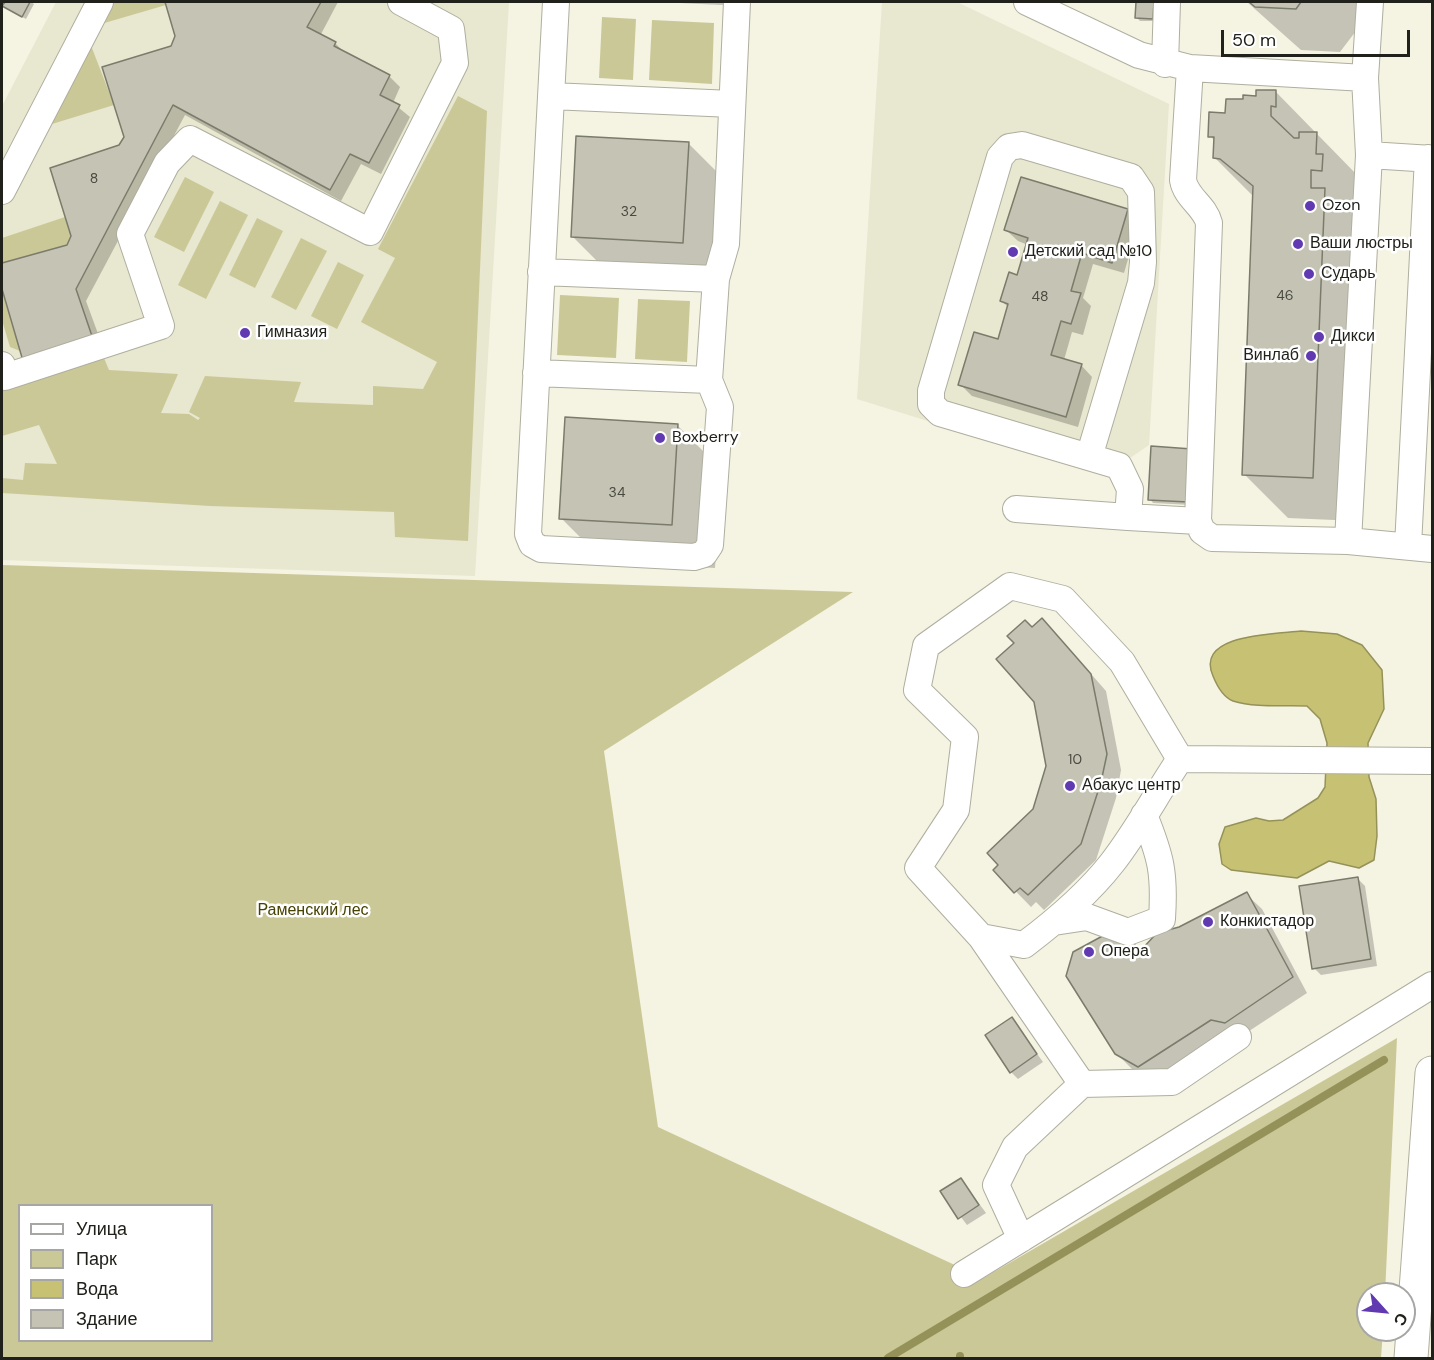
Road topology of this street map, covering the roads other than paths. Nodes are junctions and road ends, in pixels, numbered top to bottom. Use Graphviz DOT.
graph roads {
  1 [pos="100,2"];
  2 [pos="401,2"];
  3 [pos="556,2"];
  4 [pos="737,2"];
  5 [pos="1027,2"];
  6 [pos="1167,2"];
  7 [pos="1370,2"];
  8 [pos="1064,10"];
  9 [pos="1165,64"];
  10 [pos="1190,68"];
  11 [pos="1365,78"];
  12 [pos="551,96"];
  13 [pos="732,104"];
  14 [pos="1369,154"];
  15 [pos="1430,159"];
  16 [pos="2,191"];
  17 [pos="541,272"];
  18 [pos="716,279"];
  19 [pos="2,365"];
  20 [pos="536,373"];
  21 [pos="709,380"];
  22 [pos="1089,457"];
  23 [pos="1016,509"];
  24 [pos="1128,517"];
  25 [pos="1198,521"];
  26 [pos="1348,540"];
  27 [pos="1420,547"];
  28 [pos="1180,759"];
  29 [pos="1432,760"];
  30 [pos="1144,815"];
  31 [pos="1054,922"];
  32 [pos="981,938"];
  33 [pos="1432,985"];
  34 [pos="1238,1037"];
  35 [pos="1432,1073"];
  36 [pos="1082,1084"];
  37 [pos="1020,1239"];
  38 [pos="964,1274"];
  39 [pos="1412,1359"];
  1 -- 16 [label="lane"];
  2 -- 19 [label="lane"];
  3 -- 12 [label="lane"];
  4 -- 13 [label="lane"];
  5 -- 8 [label="lane"];
  6 -- 9 [label="lane"];
  7 -- 11 [label="lane"];
  8 -- 9 [label="lane"];
  9 -- 10 [label="lane"];
  10 -- 11 [label="lane"];
  10 -- 25 [label="lane"];
  11 -- 14 [label="lane"];
  12 -- 13 [label="lane"];
  12 -- 17 [label="lane"];
  13 -- 18 [label="lane"];
  14 -- 15 [label="lane"];
  14 -- 26 [label="lane"];
  15 -- 27 [label="lane"];
  17 -- 18 [label="lane"];
  17 -- 20 [label="lane"];
  18 -- 21 [label="lane"];
  20 -- 21 [label="lane"];
  20 -- 21 [label="lane"];
  22 -- 22 [label="lane"];
  22 -- 24 [label="lane"];
  23 -- 24 [label="lane"];
  24 -- 25 [label="lane"];
  25 -- 26 [label="lane"];
  26 -- 27 [label="lane"];
  28 -- 29 [label="lane"];
  28 -- 30 [label="lane"];
  28 -- 32 [label="lane"];
  30 -- 31 [label="lane"];
  30 -- 31 [label="lane"];
  31 -- 32 [label="lane"];
  32 -- 36 [label="lane"];
  33 -- 37 [label="lane"];
  34 -- 36 [label="lane"];
  35 -- 39 [label="main road"];
  36 -- 37 [label="lane"];
  37 -- 38 [label="lane"];
}
